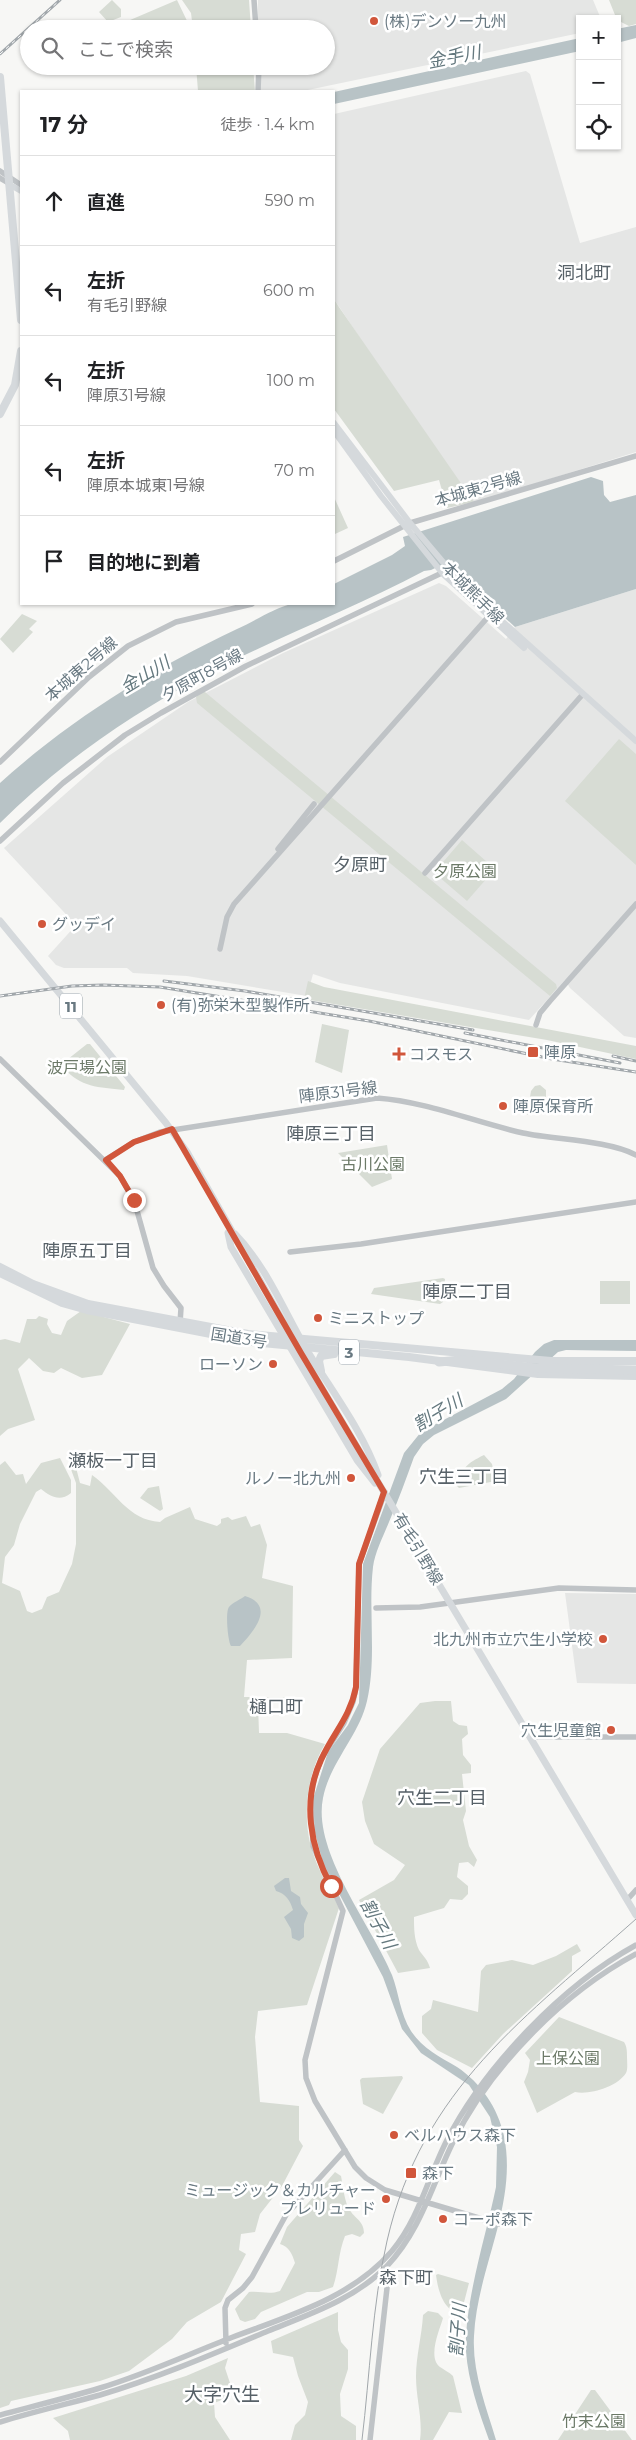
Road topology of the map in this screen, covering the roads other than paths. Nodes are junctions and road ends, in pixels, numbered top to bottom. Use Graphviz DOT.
graph roads {
  1 [pos="254,0"];
  2 [pos="255,20"];
  3 [pos="258,75"];
  4 [pos="0,77"];
  5 [pos="258,90"];
  6 [pos="0,171"];
  7 [pos="0,178"];
  8 [pos="11,182"];
  9 [pos="20,185"];
  10 [pos="20,190"];
  11 [pos="20,307"];
  12 [pos="20,363"];
  13 [pos="18,386"];
  14 [pos="0,414"];
  15 [pos="335,424"];
  16 [pos="335,432"];
  17 [pos="636,456"];
  18 [pos="407,524"];
  19 [pos="335,560"];
  20 [pos="444,569"];
  21 [pos="248,605"];
  22 [pos="488,617"];
  23 [pos="582,696"];
  24 [pos="636,741"];
  25 [pos="636,746"];
  26 [pos="0,762"];
  27 [pos="314,804"];
  28 [pos="0,841"];
  29 [pos="425,872"];
  30 [pos="234,904"];
  31 [pos="636,904"];
  32 [pos="0,921"];
  33 [pos="220,949"];
  34 [pos="536,1025"];
  35 [pos="0,1059"];
  36 [pos="172,1129"];
  37 [pos="636,1156"];
  38 [pos="106,1160"];
  39 [pos="636,1202"];
  40 [pos="227,1226"];
  41 [pos="290,1252"];
  42 [pos="0,1266"];
  43 [pos="0,1273"];
  44 [pos="180,1325"];
  45 [pos="282,1336"];
  46 [pos="300,1338"];
  47 [pos="288,1344"];
  48 [pos="304,1346"];
  49 [pos="361,1353"];
  50 [pos="636,1361"];
  51 [pos="439,1362"];
  52 [pos="553,1366"];
  53 [pos="518,1369"];
  54 [pos="636,1370"];
  55 [pos="320,1371"];
  56 [pos="636,1376"];
  57 [pos="386,1495"];
  58 [pos="636,1590"];
  59 [pos="450,1603"];
  60 [pos="376,1608"];
  61 [pos="530,1737"];
  62 [pos="636,1737"];
  63 [pos="636,1890"];
  64 [pos="627,1900"];
  65 [pos="636,1915"];
  66 [pos="636,1945"];
  67 [pos="636,1954"];
  68 [pos="494,2072"];
  69 [pos="345,2150"];
  70 [pos="499,2224"];
  71 [pos="388,2280"];
  72 [pos="225,2340"];
  73 [pos="227,2348"];
  74 [pos="0,2415"];
  75 [pos="0,2422"];
  76 [pos="370,2440"];
  1 -- 2 [label="street"];
  3 -- 5 [label="street"];
  4 -- 8 [label="highway"];
  6 -- 8 [label="street"];
  7 -- 8 [label="street"];
  8 -- 9 [label="street"];
  8 -- 10 [label="main road"];
  8 -- 11 [label="highway"];
  12 -- 13 [label="highway"];
  13 -- 14 [label="highway"];
  15 -- 18 [label="main road, 本城熊手線"];
  16 -- 18 [label="main road, 本城熊手線"];
  17 -- 18 [label="street, 本城東2号線"];
  18 -- 19 [label="street, 本城東2号線"];
  18 -- 20 [label="main road, 本城熊手線"];
  20 -- 22 [label="main road, 本城熊手線"];
  20 -- 23 [label="main road, 本城熊手線"];
  20 -- 28 [label="street, 夕原町8号線"];
  21 -- 26 [label="street, 本城東2号線"];
  22 -- 23 [label="main road, 本城熊手線"];
  22 -- 30 [label="street"];
  23 -- 24 [label="main road, 本城熊手線"];
  23 -- 25 [label="main road, 本城熊手線"];
  23 -- 29 [label="street"];
  27 -- 30 [label="street"];
  30 -- 33 [label="street"];
  31 -- 34 [label="street"];
  32 -- 36 [label="main road, 有毛引野線 / 11"];
  35 -- 38 [label="street"];
  36 -- 37 [label="street, 陣原31号線"];
  36 -- 38 [label="street, 陣原31号線"];
  36 -- 40 [label="main road, 有毛引野線 / 11"];
  38 -- 44 [label="street"];
  39 -- 41 [label="street"];
  40 -- 45 [label="main road"];
  40 -- 46 [label="main road"];
  40 -- 57 [label="main road, 有毛引野線 / 11"];
  42 -- 44 [label="highway, 国道3号 / 3"];
  43 -- 44 [label="highway, 国道3号 / 3"];
  44 -- 45 [label="highway, 国道3号 / 3"];
  44 -- 47 [label="highway, 国道3号 / 3"];
  45 -- 46 [label="highway, 国道3号 / 3"];
  45 -- 47 [label="main road"];
  46 -- 48 [label="main road"];
  46 -- 52 [label="highway, 国道3号 / 3"];
  47 -- 48 [label="highway, 国道3号 / 3"];
  47 -- 57 [label="main road"];
  48 -- 49 [label="highway, 国道3号 / 3"];
  48 -- 55 [label="main road"];
  49 -- 51 [label="highway, 国道3号 / 3"];
  49 -- 55 [label="highway"];
  50 -- 52 [label="highway, 国道3号 / 3"];
  51 -- 53 [label="highway, 3"];
  52 -- 53 [label="highway, 3"];
  52 -- 54 [label="highway, 3"];
  53 -- 56 [label="highway, 3"];
  55 -- 57 [label="main road"];
  57 -- 59 [label="main road, 有毛引野線 / 11"];
  57 -- 69 [label="street"];
  58 -- 59 [label="street"];
  59 -- 60 [label="street"];
  59 -- 61 [label="main road, 有毛引野線 / 11"];
  61 -- 62 [label="street"];
  61 -- 64 [label="main road, 有毛引野線 / 11"];
  63 -- 64 [label="street"];
  64 -- 65 [label="main road, 有毛引野線 / 11"];
  66 -- 68 [label="street"];
  67 -- 68 [label="street"];
  68 -- 72 [label="street"];
  68 -- 73 [label="street"];
  69 -- 70 [label="street"];
  69 -- 72 [label="street"];
  71 -- 76 [label="street"];
  72 -- 73 [label="street"];
  72 -- 74 [label="street"];
  73 -- 75 [label="street"];
}
